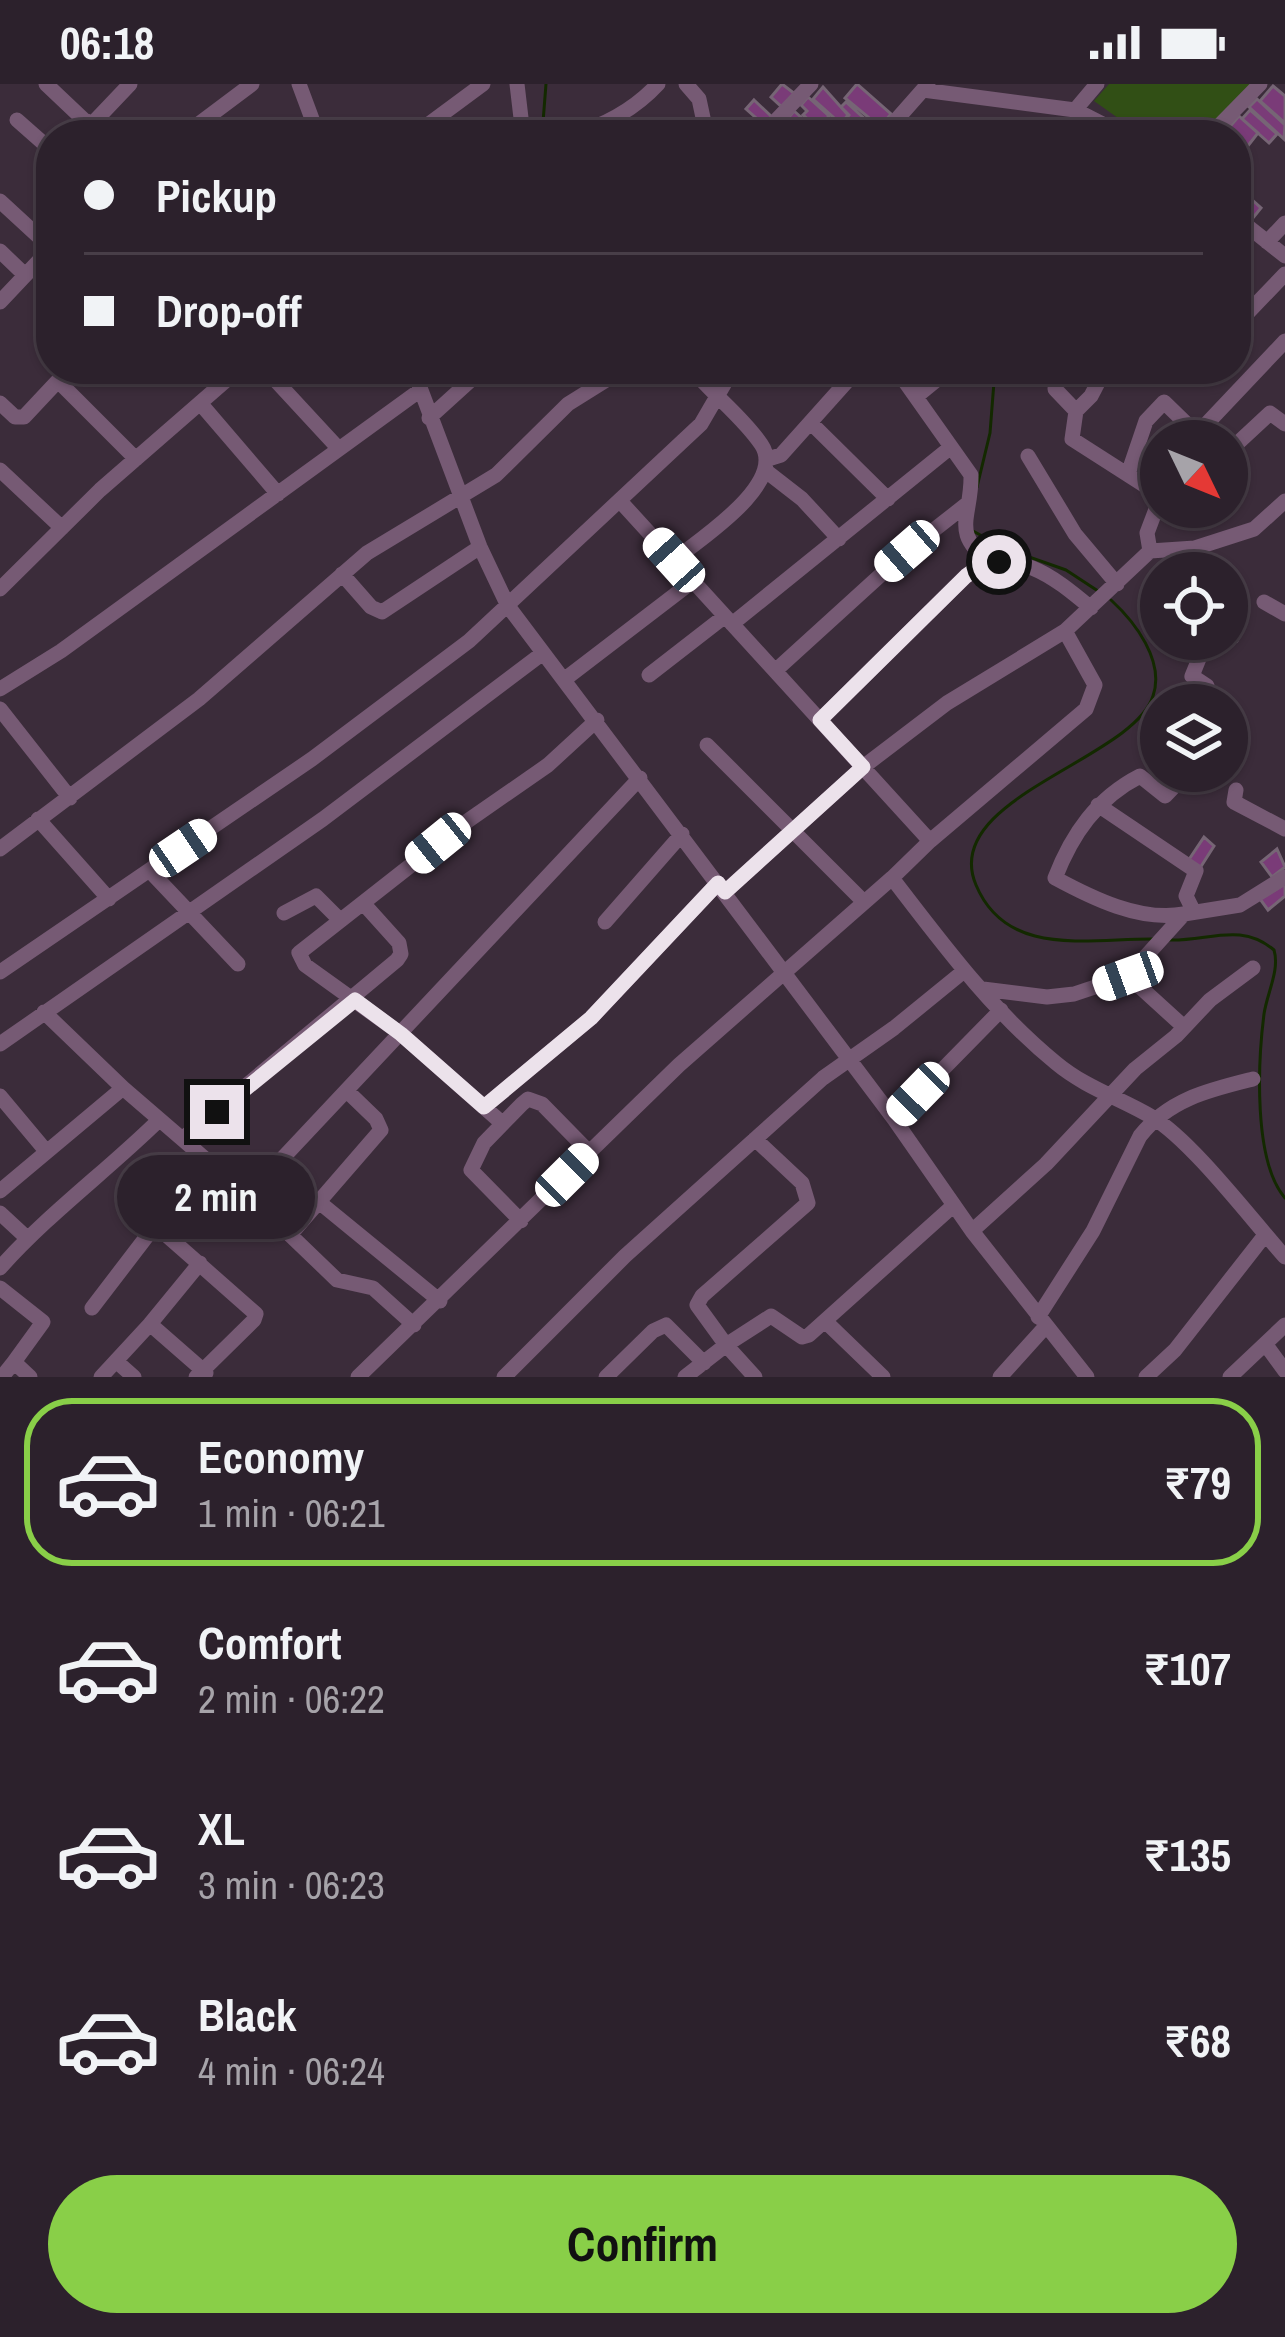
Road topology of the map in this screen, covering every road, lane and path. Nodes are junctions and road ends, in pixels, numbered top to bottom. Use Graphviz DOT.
graph roads {
  1 [pos="46,84"];
  2 [pos="130,84"];
  3 [pos="252,84"];
  4 [pos="298,84"];
  5 [pos="483,84"];
  6 [pos="517,84"];
  7 [pos="658,84"];
  8 [pos="686,84"];
  9 [pos="811,84"];
  10 [pos="1097,84"];
  11 [pos="1260,84"];
  12 [pos="925,87"];
  13 [pos="1076,110"];
  14 [pos="86,120"];
  15 [pos="96,120"];
  16 [pos="214,120"];
  17 [pos="312,120"];
  18 [pos="434,120"];
  19 [pos="520,120"];
  20 [pos="607,120"];
  21 [pos="704,120"];
  22 [pos="776,120"];
  23 [pos="896,120"];
  24 [pos="1095,120"];
  25 [pos="1225,120"];
  26 [pos="17,121"];
  27 [pos="36,137"];
  28 [pos="0,201"];
  29 [pos="1285,223"];
  30 [pos="1251,229"];
  31 [pos="36,234"];
  32 [pos="1267,242"];
  33 [pos="0,251"];
  34 [pos="1285,256"];
  35 [pos="36,263"];
  36 [pos="25,274"];
  37 [pos="1285,274"];
  38 [pos="0,302"];
  39 [pos="1251,309"];
  40 [pos="1285,341"];
  41 [pos="1251,377"];
  42 [pos="55,384"];
  43 [pos="72,384"];
  44 [pos="220,384"];
  45 [pos="279,384"];
  46 [pos="417,384"];
  47 [pos="467,384"];
  48 [pos="600,384"];
  49 [pos="705,384"];
  50 [pos="726,384"];
  51 [pos="843,384"];
  52 [pos="908,384"];
  53 [pos="932,384"];
  54 [pos="1056,384"];
  55 [pos="1097,384"];
  56 [pos="1244,384"];
  57 [pos="419,391"];
  58 [pos="917,396"];
  59 [pos="718,400"];
  60 [pos="0,403"];
  61 [pos="200,403"];
  62 [pos="1076,411"];
  63 [pos="429,418"];
  64 [pos="811,423"];
  65 [pos="1285,424"];
  66 [pos="1248,434"];
  67 [pos="951,447"];
  68 [pos="339,449"];
  69 [pos="1028,456"];
  70 [pos="136,459"];
  71 [pos="767,465"];
  72 [pos="0,470"];
  73 [pos="1128,474"];
  74 [pos="278,494"];
  75 [pos="462,497"];
  76 [pos="888,499"];
  77 [pos="1285,500"];
  78 [pos="620,501"];
  79 [pos="967,504"];
  80 [pos="62,528"];
  81 [pos="839,539"];
  82 [pos="480,547"];
  83 [pos="1195,548"];
  84 [pos="1150,551"];
  85 [pos="1196,552"];
  86 [pos="674,560"];
  87 [pos="992,563"];
  88 [pos="342,574"];
  89 [pos="693,581"];
  90 [pos="1116,585"];
  91 [pos="0,590"];
  92 [pos="1264,602"];
  93 [pos="508,606"];
  94 [pos="1093,607"];
  95 [pos="1285,614"];
  96 [pos="729,620"];
  97 [pos="1065,631"];
  98 [pos="544,653"];
  99 [pos="1198,660"];
  100 [pos="775,671"];
  101 [pos="649,675"];
  102 [pos="566,679"];
  103 [pos="1204,684"];
  104 [pos="0,689"];
  105 [pos="0,709"];
  106 [pos="597,720"];
  107 [pos="820,720"];
  108 [pos="707,745"];
  109 [pos="863,767"];
  110 [pos="1140,776"];
  111 [pos="640,778"];
  112 [pos="1236,792"];
  113 [pos="70,798"];
  114 [pos="1098,805"];
  115 [pos="38,819"];
  116 [pos="1285,829"];
  117 [pos="794,831"];
  118 [pos="682,834"];
  119 [pos="930,841"];
  120 [pos="0,849"];
  121 [pos="150,871"];
  122 [pos="1285,877"];
  123 [pos="892,878"];
  124 [pos="722,887"];
  125 [pos="109,899"];
  126 [pos="864,902"];
  127 [pos="363,903"];
  128 [pos="188,911"];
  129 [pos="284,914"];
  130 [pos="1183,918"];
  131 [pos="340,920"];
  132 [pos="605,922"];
  133 [pos="238,964"];
  134 [pos="1253,968"];
  135 [pos="964,971"];
  136 [pos="1132,971"];
  137 [pos="0,972"];
  138 [pos="784,973"];
  139 [pos="980,988"];
  140 [pos="355,1000"];
  141 [pos="1001,1010"];
  142 [pos="44,1012"];
  143 [pos="1184,1027"];
  144 [pos="401,1034"];
  145 [pos="0,1044"];
  146 [pos="848,1058"];
  147 [pos="1253,1079"];
  148 [pos="123,1088"];
  149 [pos="347,1091"];
  150 [pos="0,1096"];
  151 [pos="1108,1098"];
  152 [pos="484,1107"];
  153 [pos="1154,1118"];
  154 [pos="894,1119"];
  155 [pos="159,1120"];
  156 [pos="502,1124"];
  157 [pos="182,1139"];
  158 [pos="755,1139"];
  159 [pos="46,1151"];
  160 [pos="590,1153"];
  161 [pos="206,1160"];
  162 [pos="0,1191"];
  163 [pos="248,1195"];
  164 [pos="320,1202"];
  165 [pos="954,1204"];
  166 [pos="0,1213"];
  167 [pos="521,1221"];
  168 [pos="155,1225"];
  169 [pos="973,1231"];
  170 [pos="290,1235"];
  171 [pos="1265,1235"];
  172 [pos="27,1238"];
  173 [pos="1285,1256"];
  174 [pos="200,1264"];
  175 [pos="0,1268"];
  176 [pos="0,1288"];
  177 [pos="440,1301"];
  178 [pos="92,1308"];
  179 [pos="825,1321"];
  180 [pos="1042,1322"];
  181 [pos="150,1324"];
  182 [pos="414,1325"];
  183 [pos="1285,1325"];
  184 [pos="726,1345"];
  185 [pos="1266,1345"];
  186 [pos="116,1361"];
  187 [pos="14,1362"];
  188 [pos="704,1363"];
  189 [pos="1285,1372"];
  190 [pos="370,1373"];
  191 [pos="203,1375"];
  192 [pos="2,1377"];
  193 [pos="30,1377"];
  194 [pos="101,1377"];
  195 [pos="134,1377"];
  196 [pos="504,1377"];
  197 [pos="605,1377"];
  198 [pos="686,1377"];
  199 [pos="755,1377"];
  200 [pos="883,1377"];
  201 [pos="1000,1377"];
  202 [pos="1087,1377"];
  203 [pos="1146,1377"];
  204 [pos="1230,1377"];
  1 -- 14 [label="street"];
  2 -- 15 [label="street"];
  3 -- 16 [label="street"];
  4 -- 17 [label="street"];
  5 -- 18 [label="street"];
  6 -- 19 [label="street"];
  7 -- 20 [label="street"];
  8 -- 21 [label="street"];
  9 -- 22 [label="street"];
  10 -- 13 [label="street"];
  11 -- 25 [label="street"];
  12 -- 13 [label="street"];
  12 -- 23 [label="street"];
  13 -- 24 [label="street"];
  26 -- 27 [label="street"];
  28 -- 31 [label="street"];
  29 -- 32 [label="street"];
  30 -- 32 [label="street"];
  32 -- 34 [label="street"];
  33 -- 36 [label="street"];
  35 -- 36 [label="street"];
  36 -- 38 [label="street"];
  37 -- 39 [label="street"];
  40 -- 41 [label="street"];
  42 -- 60 [label="street"];
  43 -- 70 [label="street"];
  44 -- 61 [label="street"];
  45 -- 68 [label="street"];
  46 -- 57 [label="street"];
  47 -- 63 [label="street"];
  48 -- 75 [label="street"];
  49 -- 59 [label="street"];
  50 -- 59 [label="street"];
  51 -- 64 [label="street"];
  52 -- 58 [label="street"];
  53 -- 58 [label="street"];
  54 -- 62 [label="street"];
  55 -- 62 [label="street"];
  56 -- 73 [label="street"];
  57 -- 63 [label="street"];
  57 -- 68 [label="street"];
  58 -- 67 [label="street"];
  59 -- 71 [label="street"];
  59 -- 78 [label="street"];
  61 -- 70 [label="street"];
  61 -- 74 [label="street"];
  62 -- 73 [label="street"];
  63 -- 75 [label="street"];
  64 -- 71 [label="street"];
  64 -- 76 [label="street"];
  65 -- 66 [label="street"];
  67 -- 76 [label="street"];
  67 -- 79 [label="street"];
  68 -- 74 [label="street"];
  69 -- 90 [label="street"];
  70 -- 80 [label="street"];
  71 -- 81 [label="street"];
  71 -- 86 [label="street"];
  72 -- 80 [label="street"];
  73 -- 84 [label="street"];
  74 -- 104 [label="street"];
  75 -- 82 [label="street"];
  75 -- 88 [label="street"];
  76 -- 81 [label="street"];
  77 -- 83 [label="street"];
  78 -- 86 [label="street"];
  78 -- 93 [label="street"];
  79 -- 87 [label="street"];
  79 -- 100 [label="street"];
  80 -- 91 [label="street"];
  81 -- 96 [label="street"];
  82 -- 88 [label="street"];
  82 -- 93 [label="street"];
  83 -- 84 [label="street"];
  83 -- 85 [label="street"];
  84 -- 90 [label="street"];
  86 -- 89 [label="street"];
  87 -- 94 [label="street"];
  87 -- 107 [label="street"];
  88 -- 113 [label="street"];
  89 -- 96 [label="street"];
  89 -- 102 [label="street"];
  90 -- 94 [label="street"];
  92 -- 95 [label="street"];
  93 -- 98 [label="street"];
  93 -- 121 [label="street"];
  94 -- 97 [label="street"];
  96 -- 100 [label="street"];
  96 -- 101 [label="street"];
  97 -- 109 [label="street"];
  97 -- 119 [label="street"];
  98 -- 102 [label="street"];
  98 -- 128 [label="street"];
  99 -- 103 [label="street"];
  100 -- 107 [label="street"];
  102 -- 106 [label="street"];
  105 -- 113 [label="street"];
  106 -- 111 [label="street"];
  106 -- 127 [label="street"];
  107 -- 109 [label="street"];
  108 -- 117 [label="street"];
  109 -- 117 [label="street"];
  109 -- 119 [label="street"];
  110 -- 114 [label="street"];
  111 -- 118 [label="street"];
  111 -- 144 [label="street"];
  112 -- 116 [label="street"];
  113 -- 115 [label="street"];
  114 -- 130 [label="street"];
  114 -- 130 [label="street"];
  115 -- 120 [label="street"];
  115 -- 125 [label="street"];
  117 -- 124 [label="street"];
  117 -- 126 [label="street"];
  118 -- 124 [label="street"];
  118 -- 132 [label="street"];
  119 -- 123 [label="street"];
  121 -- 125 [label="street"];
  121 -- 128 [label="street"];
  122 -- 130 [label="street"];
  123 -- 126 [label="street"];
  123 -- 135 [label="street"];
  124 -- 138 [label="street"];
  124 -- 152 [label="street"];
  125 -- 137 [label="street"];
  126 -- 138 [label="street"];
  127 -- 131 [label="street"];
  127 -- 140 [label="street"];
  128 -- 133 [label="street"];
  128 -- 142 [label="street"];
  129 -- 131 [label="street"];
  130 -- 136 [label="street"];
  131 -- 140 [label="street"];
  134 -- 143 [label="street"];
  135 -- 139 [label="street"];
  135 -- 146 [label="street"];
  136 -- 139 [label="street"];
  136 -- 143 [label="street"];
  138 -- 146 [label="street"];
  138 -- 160 [label="street"];
  139 -- 141 [label="street"];
  140 -- 144 [label="street"];
  140 -- 157 [label="street"];
  141 -- 151 [label="street"];
  141 -- 154 [label="street"];
  142 -- 145 [label="street"];
  142 -- 148 [label="street"];
  143 -- 151 [label="street"];
  144 -- 149 [label="street"];
  144 -- 152 [label="street"];
  146 -- 154 [label="street"];
  146 -- 158 [label="street"];
  147 -- 153 [label="street"];
  148 -- 155 [label="street"];
  148 -- 159 [label="street"];
  149 -- 163 [label="street"];
  149 -- 164 [label="street"];
  150 -- 159 [label="street"];
  151 -- 153 [label="street"];
  151 -- 169 [label="street"];
  152 -- 156 [label="street"];
  153 -- 171 [label="street"];
  153 -- 180 [label="street"];
  154 -- 165 [label="street"];
  155 -- 157 [label="street"];
  155 -- 172 [label="street"];
  156 -- 160 [label="street"];
  156 -- 167 [label="street"];
  157 -- 161 [label="street"];
  158 -- 184 [label="street"];
  158 -- 196 [label="street"];
  159 -- 162 [label="street"];
  160 -- 167 [label="street"];
  161 -- 163 [label="street"];
  161 -- 168 [label="street"];
  163 -- 170 [label="street"];
  164 -- 170 [label="street"];
  164 -- 177 [label="street"];
  165 -- 169 [label="street"];
  165 -- 179 [label="street"];
  166 -- 172 [label="street"];
  167 -- 177 [label="street"];
  168 -- 174 [label="street"];
  168 -- 178 [label="street"];
  169 -- 180 [label="street"];
  170 -- 182 [label="street"];
  171 -- 173 [label="street"];
  171 -- 203 [label="street"];
  172 -- 175 [label="street"];
  174 -- 181 [label="street"];
  174 -- 191 [label="street"];
  176 -- 187 [label="street"];
  177 -- 182 [label="street"];
  179 -- 184 [label="street"];
  179 -- 200 [label="street"];
  180 -- 201 [label="street"];
  180 -- 202 [label="street"];
  181 -- 186 [label="street"];
  181 -- 191 [label="street"];
  182 -- 190 [label="street"];
  183 -- 185 [label="street"];
  184 -- 188 [label="street"];
  184 -- 199 [label="street"];
  185 -- 189 [label="street"];
  185 -- 204 [label="street"];
  186 -- 194 [label="street"];
  186 -- 195 [label="street"];
  187 -- 192 [label="street"];
  187 -- 193 [label="street"];
  188 -- 197 [label="street"];
  188 -- 198 [label="street"];
}
